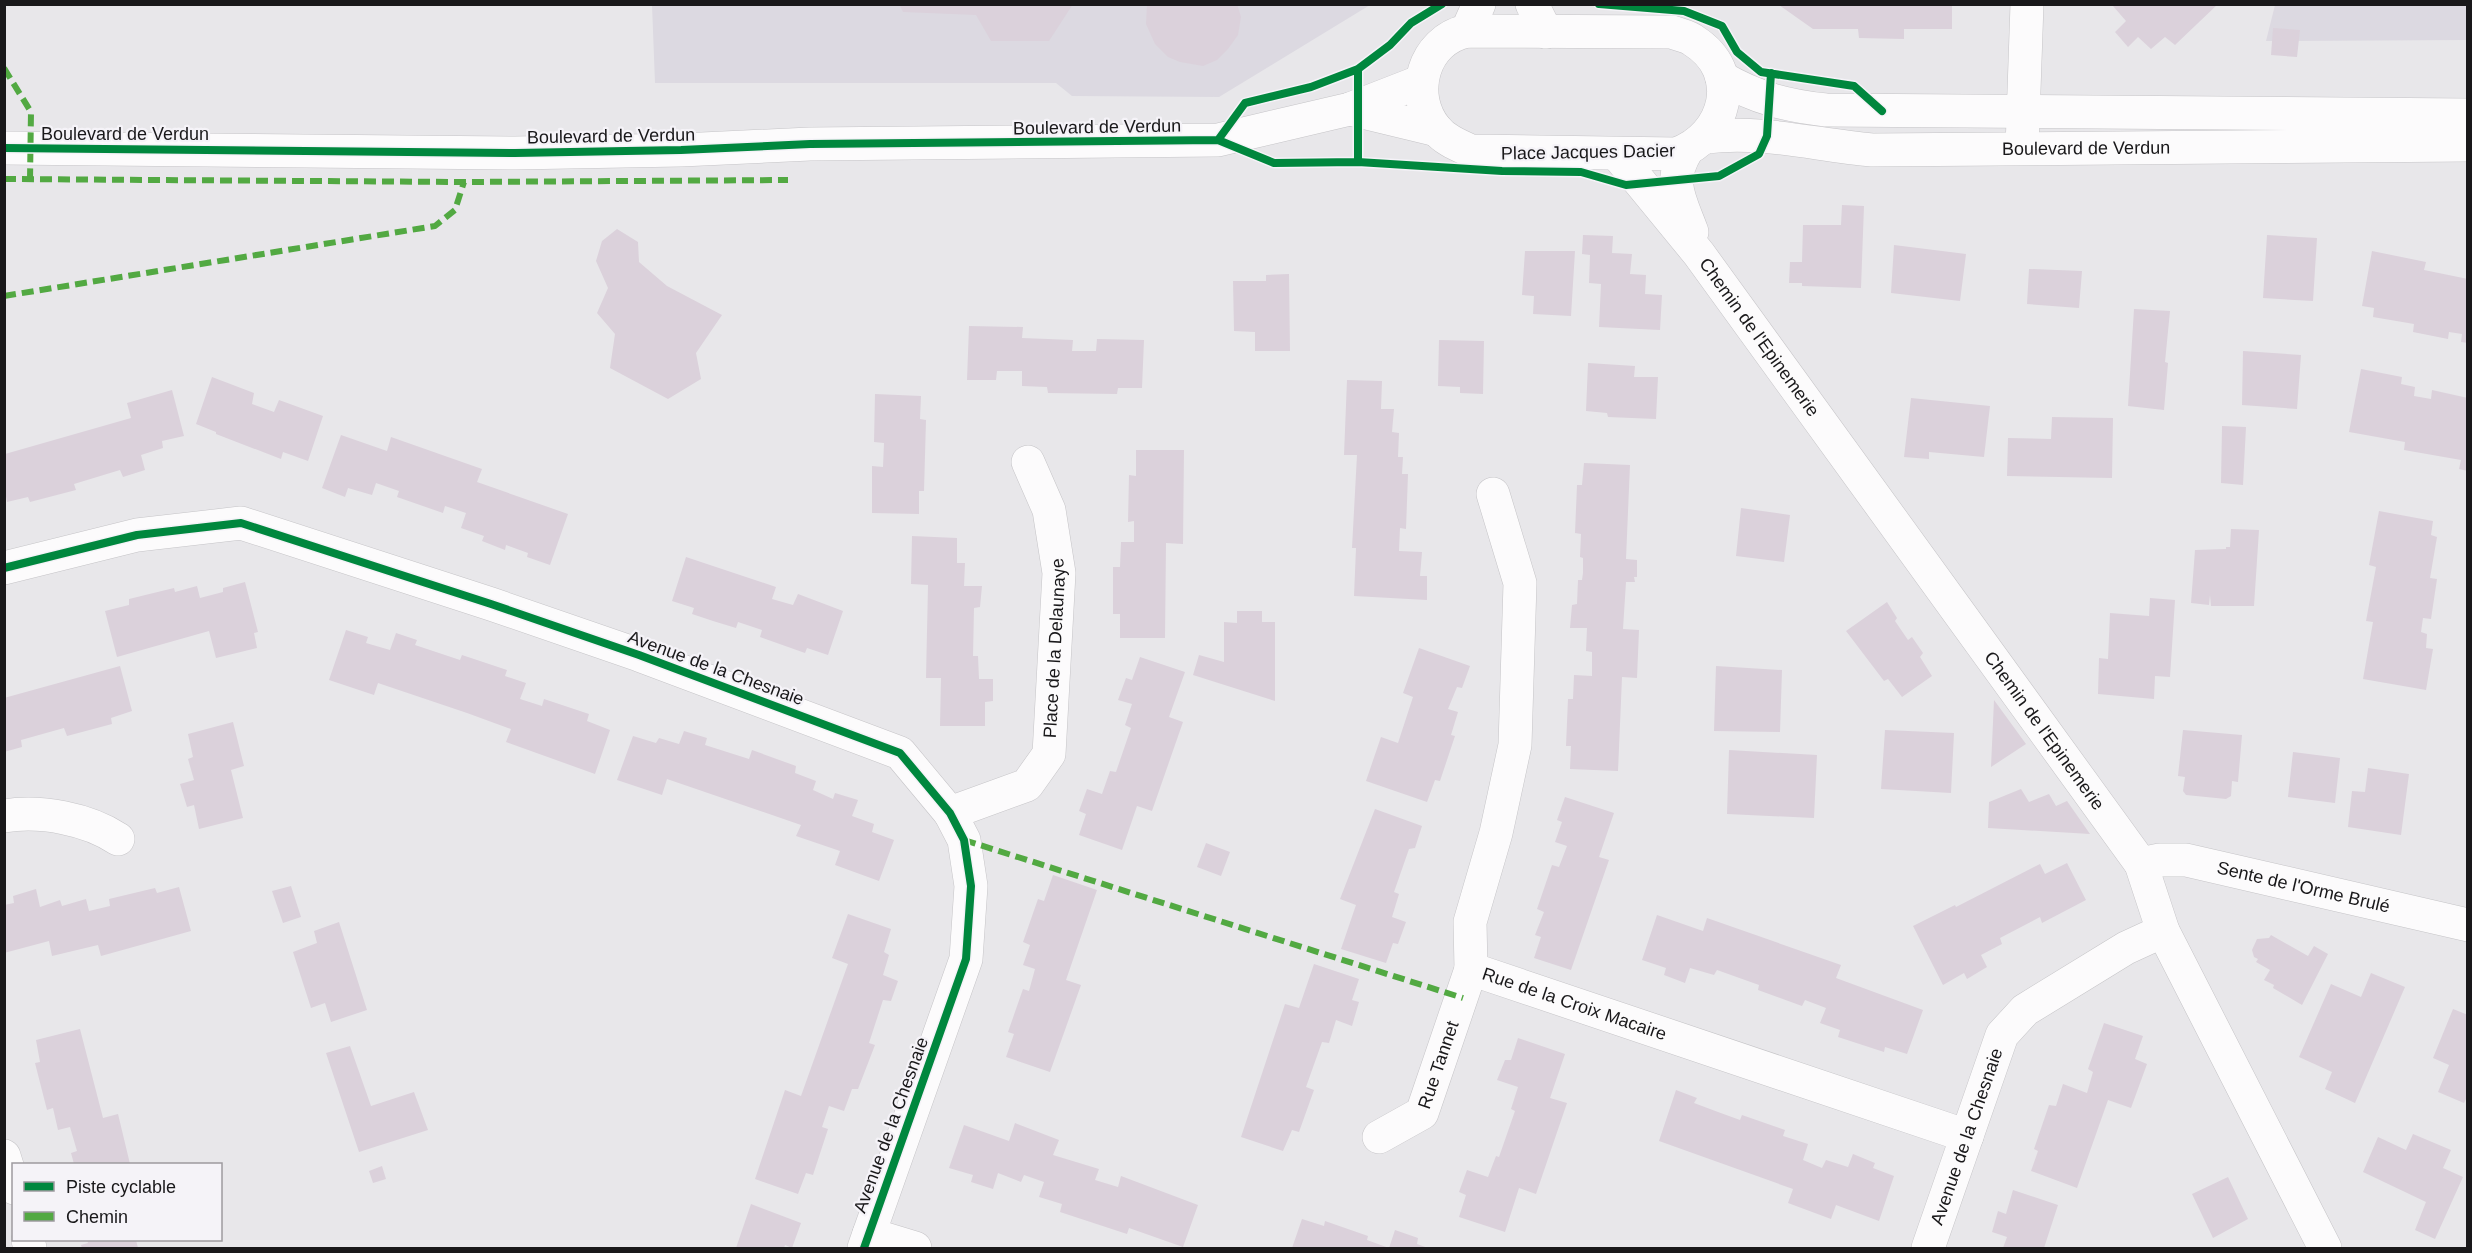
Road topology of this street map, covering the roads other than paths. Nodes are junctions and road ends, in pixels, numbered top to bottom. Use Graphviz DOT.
graph roads {
  1 [pos="2027,4"];
  2 [pos="1473,18"];
  3 [pos="1539,18"];
  4 [pos="1722,78"];
  5 [pos="1422,81"];
  6 [pos="1350,109"];
  7 [pos="2024,112"];
  8 [pos="2468,116"];
  9 [pos="1437,130"];
  10 [pos="1696,143"];
  11 [pos="2468,145"];
  12 [pos="4,148"];
  13 [pos="2022,148"];
  14 [pos="1617,154"];
  15 [pos="1699,254"];
  16 [pos="1028,462"];
  17 [pos="1493,494"];
  18 [pos="4,568"];
  19 [pos="950,813"];
  20 [pos="4,816"];
  21 [pos="118,840"];
  22 [pos="2141,864"];
  23 [pos="2468,925"];
  24 [pos="2163,931"];
  25 [pos="1471,969"];
  26 [pos="1967,1136"];
  27 [pos="1379,1137"];
  28 [pos="4,1156"];
  29 [pos="12,1182"];
  30 [pos="866,1241"];
  31 [pos="915,1248"];
  32 [pos="1928,1248"];
  33 [pos="2325,1248"];
  1 -- 7 [label="street"];
  2 -- 3 [label="street"];
  2 -- 5 [label="street"];
  3 -- 4 [label="street"];
  4 -- 7 [label="street, Boulevard de Verdun"];
  4 -- 10 [label="street"];
  5 -- 6 [label="street, Boulevard de Verdun"];
  5 -- 9 [label="street"];
  6 -- 9 [label="street, Boulevard de Verdun"];
  6 -- 12 [label="street, Boulevard de Verdun"];
  7 -- 8 [label="street, Boulevard de Verdun"];
  7 -- 13 [label="street"];
  9 -- 14 [label="street, Place Jacques Dacier"];
  10 -- 13 [label="street, Boulevard de Verdun"];
  10 -- 14 [label="street, Place Jacques Dacier"];
  10 -- 15 [label="street, Chemin de l'Epinemerie"];
  11 -- 13 [label="street, Boulevard de Verdun"];
  14 -- 15 [label="street, Chemin de l'Epinemerie"];
  15 -- 22 [label="street, Chemin de l'Epinemerie"];
  16 -- 19 [label="street, Place de la Delaunaye"];
  17 -- 25 [label="street, Rue de la Croix Macaire"];
  18 -- 19 [label="street, Avenue de la Chesnaie"];
  19 -- 30 [label="street, Avenue de la Chesnaie"];
  20 -- 21 [label="street"];
  22 -- 23 [label="street, Sente de l'Orme Brulé"];
  22 -- 24 [label="street, Chemin de l'Epinemerie"];
  24 -- 26 [label="street, Avenue de la Chesnaie"];
  24 -- 33 [label="street, Chemin de l'Epinemerie"];
  25 -- 26 [label="street, Rue de la Croix Macaire"];
  25 -- 27 [label="street, Rue Tannet"];
  26 -- 32 [label="street, Avenue de la Chesnaie"];
  28 -- 29 [label="street"];
  30 -- 31 [label="street"];
}
